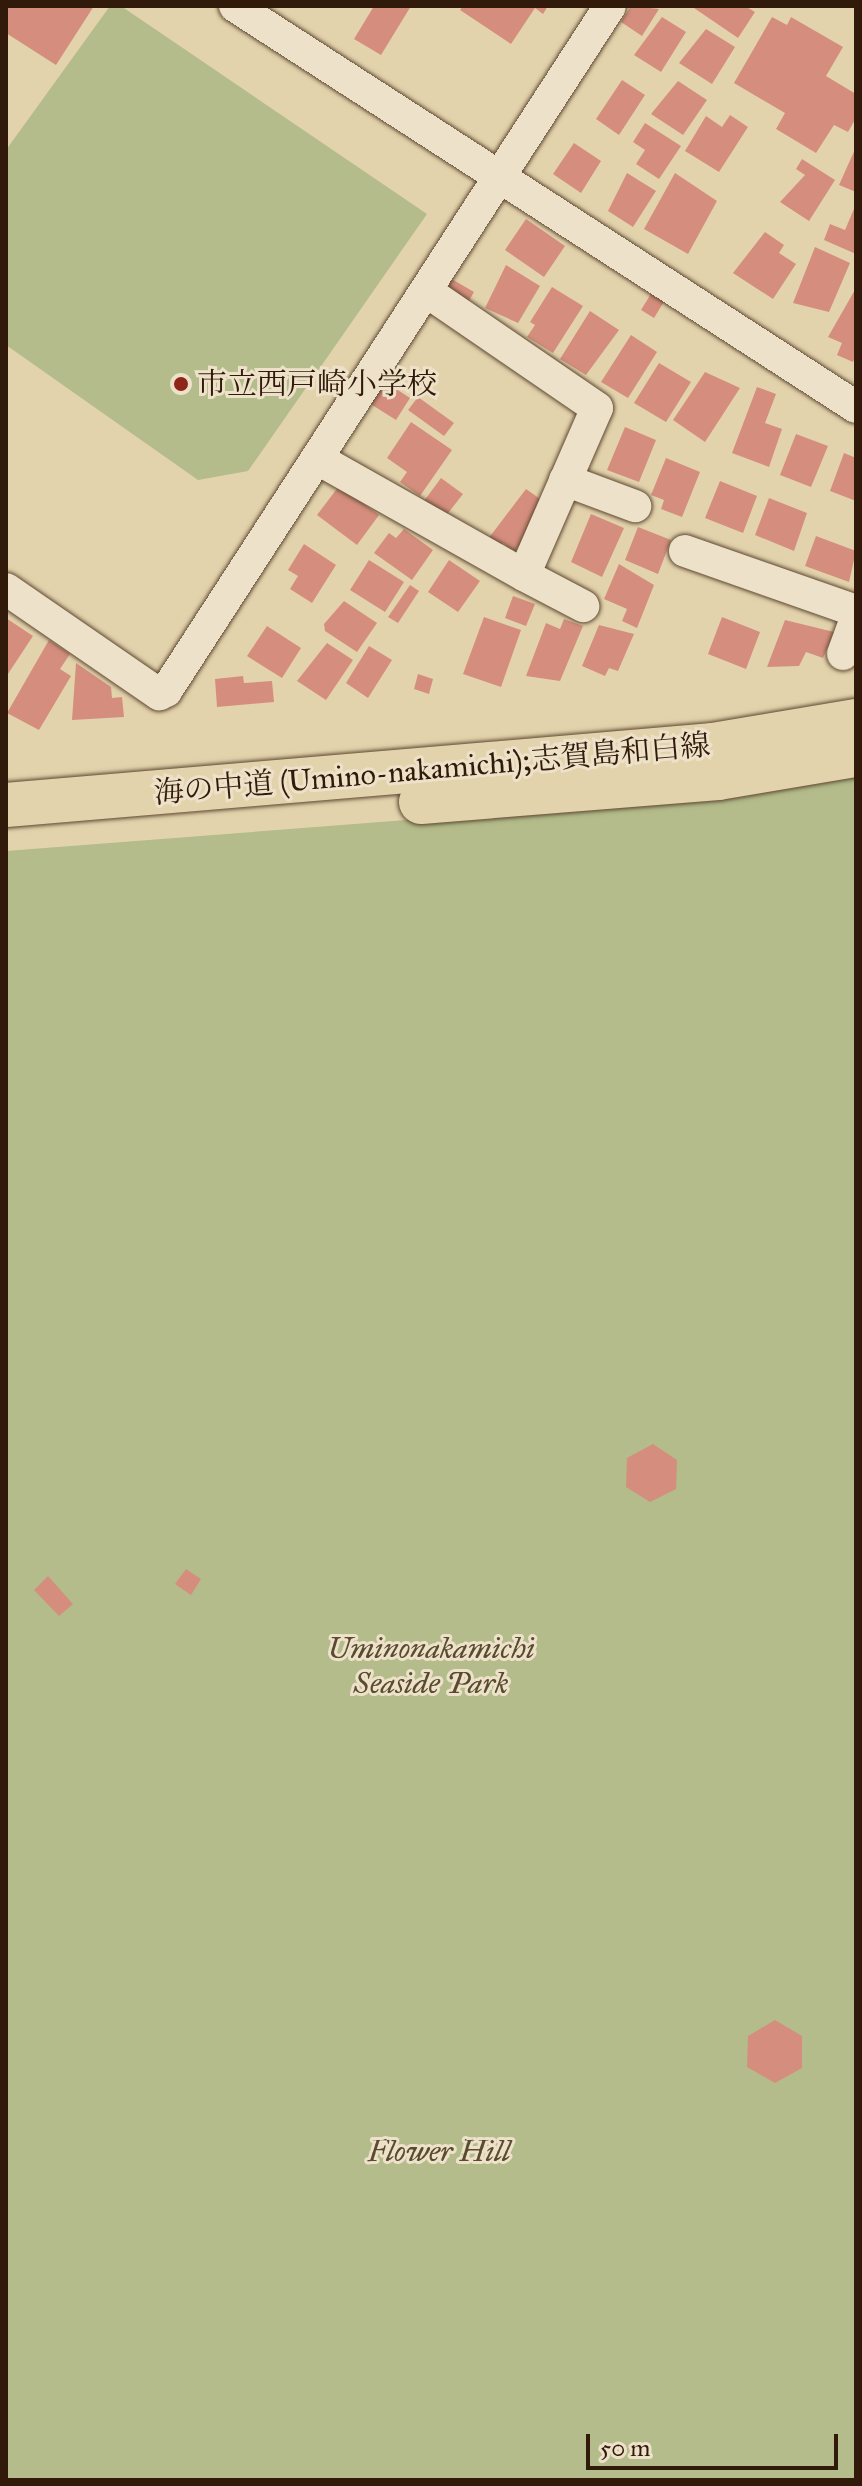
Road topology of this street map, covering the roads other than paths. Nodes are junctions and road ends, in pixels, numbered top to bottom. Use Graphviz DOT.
graph roads {
  1 [pos="235,6"];
  2 [pos="610,6"];
  3 [pos="504,176"];
  4 [pos="429,293"];
  5 [pos="856,407"];
  6 [pos="318,459"];
  7 [pos="565,480"];
  8 [pos="635,506"];
  9 [pos="685,551"];
  10 [pos="524,575"];
  11 [pos="6,589"];
  12 [pos="583,606"];
  13 [pos="856,611"];
  14 [pos="856,619"];
  15 [pos="843,654"];
  16 [pos="856,721"];
  17 [pos="856,755"];
  18 [pos="6,805"];
  19 [pos="6,836"];
  1 -- 3 [label="street"];
  2 -- 3 [label="street"];
  3 -- 4 [label="street"];
  3 -- 5 [label="street"];
  4 -- 6 [label="street"];
  4 -- 7 [label="street"];
  6 -- 10 [label="street"];
  6 -- 11 [label="street"];
  7 -- 8 [label="street"];
  7 -- 10 [label="street"];
  9 -- 13 [label="street"];
  10 -- 12 [label="street"];
  14 -- 15 [label="street"];
  16 -- 18 [label="main road, 海の中道 (Umino-nakamichi);志賀島和白線"];
  17 -- 19 [label="main road, 海の中道 (Umino-nakamichi);志賀島和白線"];
}
